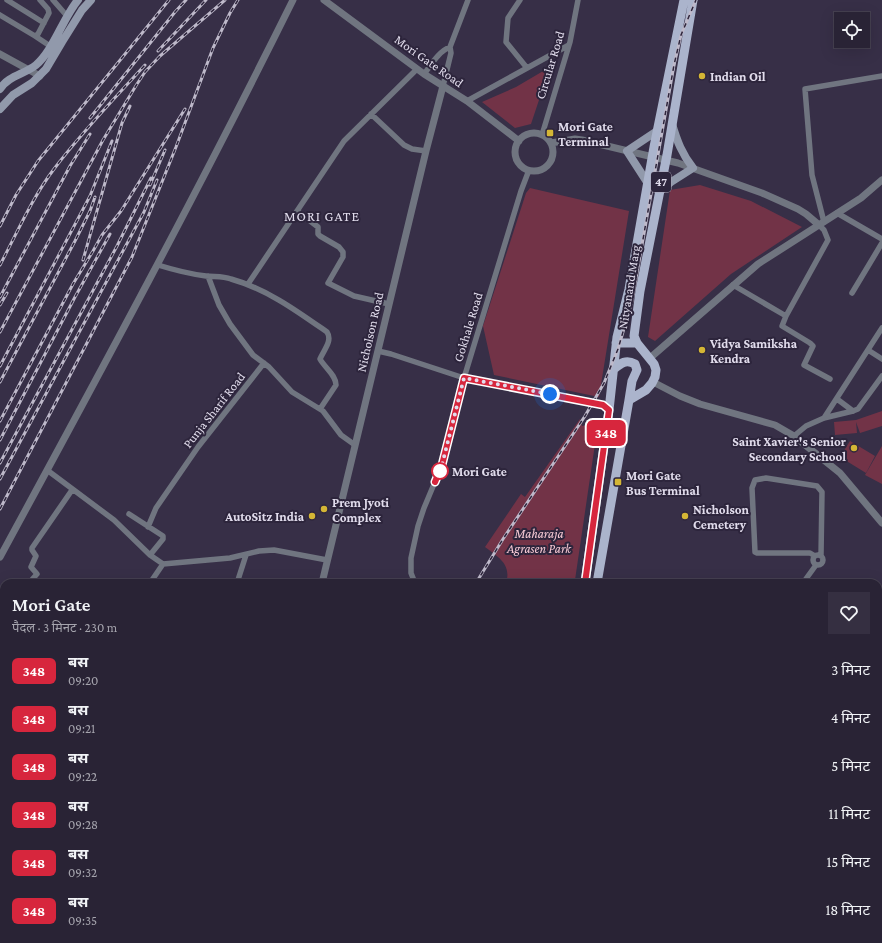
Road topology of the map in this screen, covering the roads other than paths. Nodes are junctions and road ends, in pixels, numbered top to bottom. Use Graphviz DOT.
graph roads {
  1 [pos="7,0"];
  2 [pos="40,0"];
  3 [pos="53,0"];
  4 [pos="78,0"];
  5 [pos="91,0"];
  6 [pos="293,0"];
  7 [pos="324,0"];
  8 [pos="468,0"];
  9 [pos="520,0"];
  10 [pos="578,0"];
  11 [pos="684,0"];
  12 [pos="693,0"];
  13 [pos="687,11"];
  14 [pos="0,15"];
  15 [pos="67,16"];
  16 [pos="44,23"];
  17 [pos="35,36"];
  18 [pos="569,45"];
  19 [pos="50,46"];
  20 [pos="450,47"];
  21 [pos="0,54"];
  22 [pos="527,68"];
  23 [pos="28,69"];
  24 [pos="417,69"];
  25 [pos="424,74"];
  26 [pos="40,76"];
  27 [pos="882,76"];
  28 [pos="443,86"];
  29 [pos="0,89"];
  30 [pos="467,101"];
  31 [pos="0,109"];
  32 [pos="371,114"];
  33 [pos="672,123"];
  34 [pos="657,131"];
  35 [pos="542,135"];
  36 [pos="519,141"];
  37 [pos="551,143"];
  38 [pos="426,151"];
  39 [pos="627,151"];
  40 [pos="652,157"];
  41 [pos="666,160"];
  42 [pos="693,168"];
  43 [pos="529,170"];
  44 [pos="882,180"];
  45 [pos="647,182"];
  46 [pos="659,192"];
  47 [pos="297,211"];
  48 [pos="837,213"];
  49 [pos="822,223"];
  50 [pos="882,239"];
  51 [pos="882,243"];
  52 [pos="158,264"];
  53 [pos="208,276"];
  54 [pos="248,284"];
  55 [pos="733,285"];
  56 [pos="629,289"];
  57 [pos="640,291"];
  58 [pos="852,293"];
  59 [pos="389,304"];
  60 [pos="786,316"];
  61 [pos="882,328"];
  62 [pos="616,343"];
  63 [pos="637,343"];
  64 [pos="868,350"];
  65 [pos="378,351"];
  66 [pos="650,358"];
  67 [pos="882,359"];
  68 [pos="264,363"];
  69 [pos="614,368"];
  70 [pos="882,376"];
  71 [pos="464,378"];
  72 [pos="830,379"];
  73 [pos="653,382"];
  74 [pos="836,399"];
  75 [pos="629,400"];
  76 [pos="320,409"];
  77 [pos="609,410"];
  78 [pos="853,411"];
  79 [pos="824,418"];
  80 [pos="794,436"];
  81 [pos="355,445"];
  82 [pos="47,470"];
  83 [pos="72,490"];
  84 [pos="129,514"];
  85 [pos="882,523"];
  86 [pos="148,526"];
  87 [pos="150,555"];
  88 [pos="246,555"];
  89 [pos="818,556"];
  90 [pos="0,557"];
  91 [pos="327,560"];
  92 [pos="163,564"];
  93 [pos="32,579"];
  94 [pos="153,579"];
  95 [pos="238,579"];
  96 [pos="323,579"];
  97 [pos="413,579"];
  98 [pos="586,579"];
  99 [pos="598,579"];
  100 [pos="806,579"];
  1 -- 16 [label="street"];
  2 -- 16 [label="street"];
  3 -- 15 [label="street"];
  4 -- 15 [label="main road"];
  5 -- 26 [label="main road"];
  6 -- 52 [label="street"];
  7 -- 24 [label="street, Mori Gate Road"];
  8 -- 20 [label="street"];
  9 -- 22 [label="street"];
  10 -- 18 [label="street, Circular Road"];
  11 -- 13 [label="main road, Nityanand Marg / 47"];
  12 -- 13 [label="main road, Nityanand Marg / 47"];
  13 -- 33 [label="main road, Nityanand Marg / 47"];
  13 -- 34 [label="main road, Nityanand Marg / 47"];
  14 -- 17 [label="street"];
  15 -- 19 [label="main road"];
  16 -- 17 [label="street"];
  17 -- 19 [label="street"];
  18 -- 22 [label="street"];
  18 -- 35 [label="street, Circular Road"];
  19 -- 23 [label="main road"];
  20 -- 25 [label="street"];
  20 -- 28 [label="street"];
  21 -- 23 [label="street"];
  22 -- 30 [label="street"];
  23 -- 26 [label="street"];
  23 -- 29 [label="main road"];
  24 -- 25 [label="street, Mori Gate Road"];
  24 -- 32 [label="street"];
  25 -- 28 [label="street, Mori Gate Road"];
  26 -- 31 [label="main road"];
  27 -- 49 [label="street"];
  28 -- 30 [label="street, Mori Gate Road"];
  28 -- 38 [label="street, Nicholson Road"];
  30 -- 36 [label="street, Mori Gate Road"];
  32 -- 38 [label="street"];
  32 -- 47 [label="street"];
  33 -- 41 [label="main road, Nityanand Marg / 47"];
  33 -- 42 [label="main road"];
  34 -- 39 [label="main road"];
  34 -- 40 [label="main road, Nityanand Marg / 47"];
  35 -- 36 [label="street"];
  35 -- 37 [label="street"];
  36 -- 43 [label="street"];
  37 -- 39 [label="street"];
  37 -- 43 [label="street"];
  38 -- 59 [label="street, Nicholson Road"];
  39 -- 40 [label="street"];
  39 -- 45 [label="main road"];
  40 -- 41 [label="street"];
  40 -- 45 [label="main road, Nityanand Marg / 47"];
  41 -- 42 [label="street"];
  41 -- 46 [label="main road, Nityanand Marg / 47"];
  42 -- 46 [label="main road"];
  42 -- 49 [label="street"];
  43 -- 71 [label="street, Gokhale Road"];
  44 -- 48 [label="street"];
  45 -- 56 [label="main road, Nityanand Marg / 47"];
  46 -- 57 [label="main road, Nityanand Marg / 47"];
  47 -- 54 [label="street"];
  47 -- 59 [label="street"];
  48 -- 49 [label="street"];
  48 -- 50 [label="street"];
  49 -- 55 [label="street"];
  49 -- 60 [label="street"];
  51 -- 58 [label="street"];
  52 -- 53 [label="street"];
  52 -- 82 [label="street"];
  53 -- 54 [label="street"];
  53 -- 68 [label="street"];
  54 -- 76 [label="street"];
  55 -- 60 [label="street"];
  55 -- 66 [label="street"];
  56 -- 57 [label="main road"];
  56 -- 62 [label="main road, Nityanand Marg / 47"];
  57 -- 63 [label="main road, Nityanand Marg / 47"];
  59 -- 65 [label="street, Nicholson Road"];
  60 -- 72 [label="street"];
  61 -- 64 [label="street"];
  62 -- 63 [label="main road"];
  62 -- 69 [label="main road, Nityanand Marg / 47"];
  63 -- 66 [label="main road, Nityanand Marg"];
  64 -- 67 [label="street"];
  64 -- 74 [label="street"];
  65 -- 71 [label="street"];
  65 -- 81 [label="street, Nicholson Road"];
  66 -- 73 [label="main road, Nityanand Marg"];
  68 -- 76 [label="street"];
  68 -- 86 [label="street, Punja Sharif Road"];
  69 -- 75 [label="main road"];
  69 -- 77 [label="main road, Nityanand Marg / 47"];
  70 -- 78 [label="street"];
  71 -- 77 [label="street"];
  71 -- 97 [label="street, Gokhale Road"];
  73 -- 75 [label="main road"];
  73 -- 80 [label="street"];
  74 -- 78 [label="street"];
  74 -- 79 [label="street"];
  75 -- 99 [label="main road"];
  76 -- 81 [label="street"];
  77 -- 98 [label="main road, Nityanand Marg / 47"];
  78 -- 79 [label="street"];
  79 -- 80 [label="street"];
  80 -- 85 [label="street"];
  81 -- 91 [label="street, Nicholson Road"];
  82 -- 83 [label="street"];
  82 -- 90 [label="street"];
  83 -- 87 [label="street"];
  83 -- 93 [label="street"];
  84 -- 86 [label="street"];
  86 -- 87 [label="street"];
  87 -- 92 [label="street"];
  88 -- 91 [label="street"];
  88 -- 92 [label="street"];
  88 -- 95 [label="street"];
  89 -- 89 [label="street"];
  89 -- 100 [label="street"];
  91 -- 96 [label="street, Nicholson Road"];
  92 -- 94 [label="street"];
}
